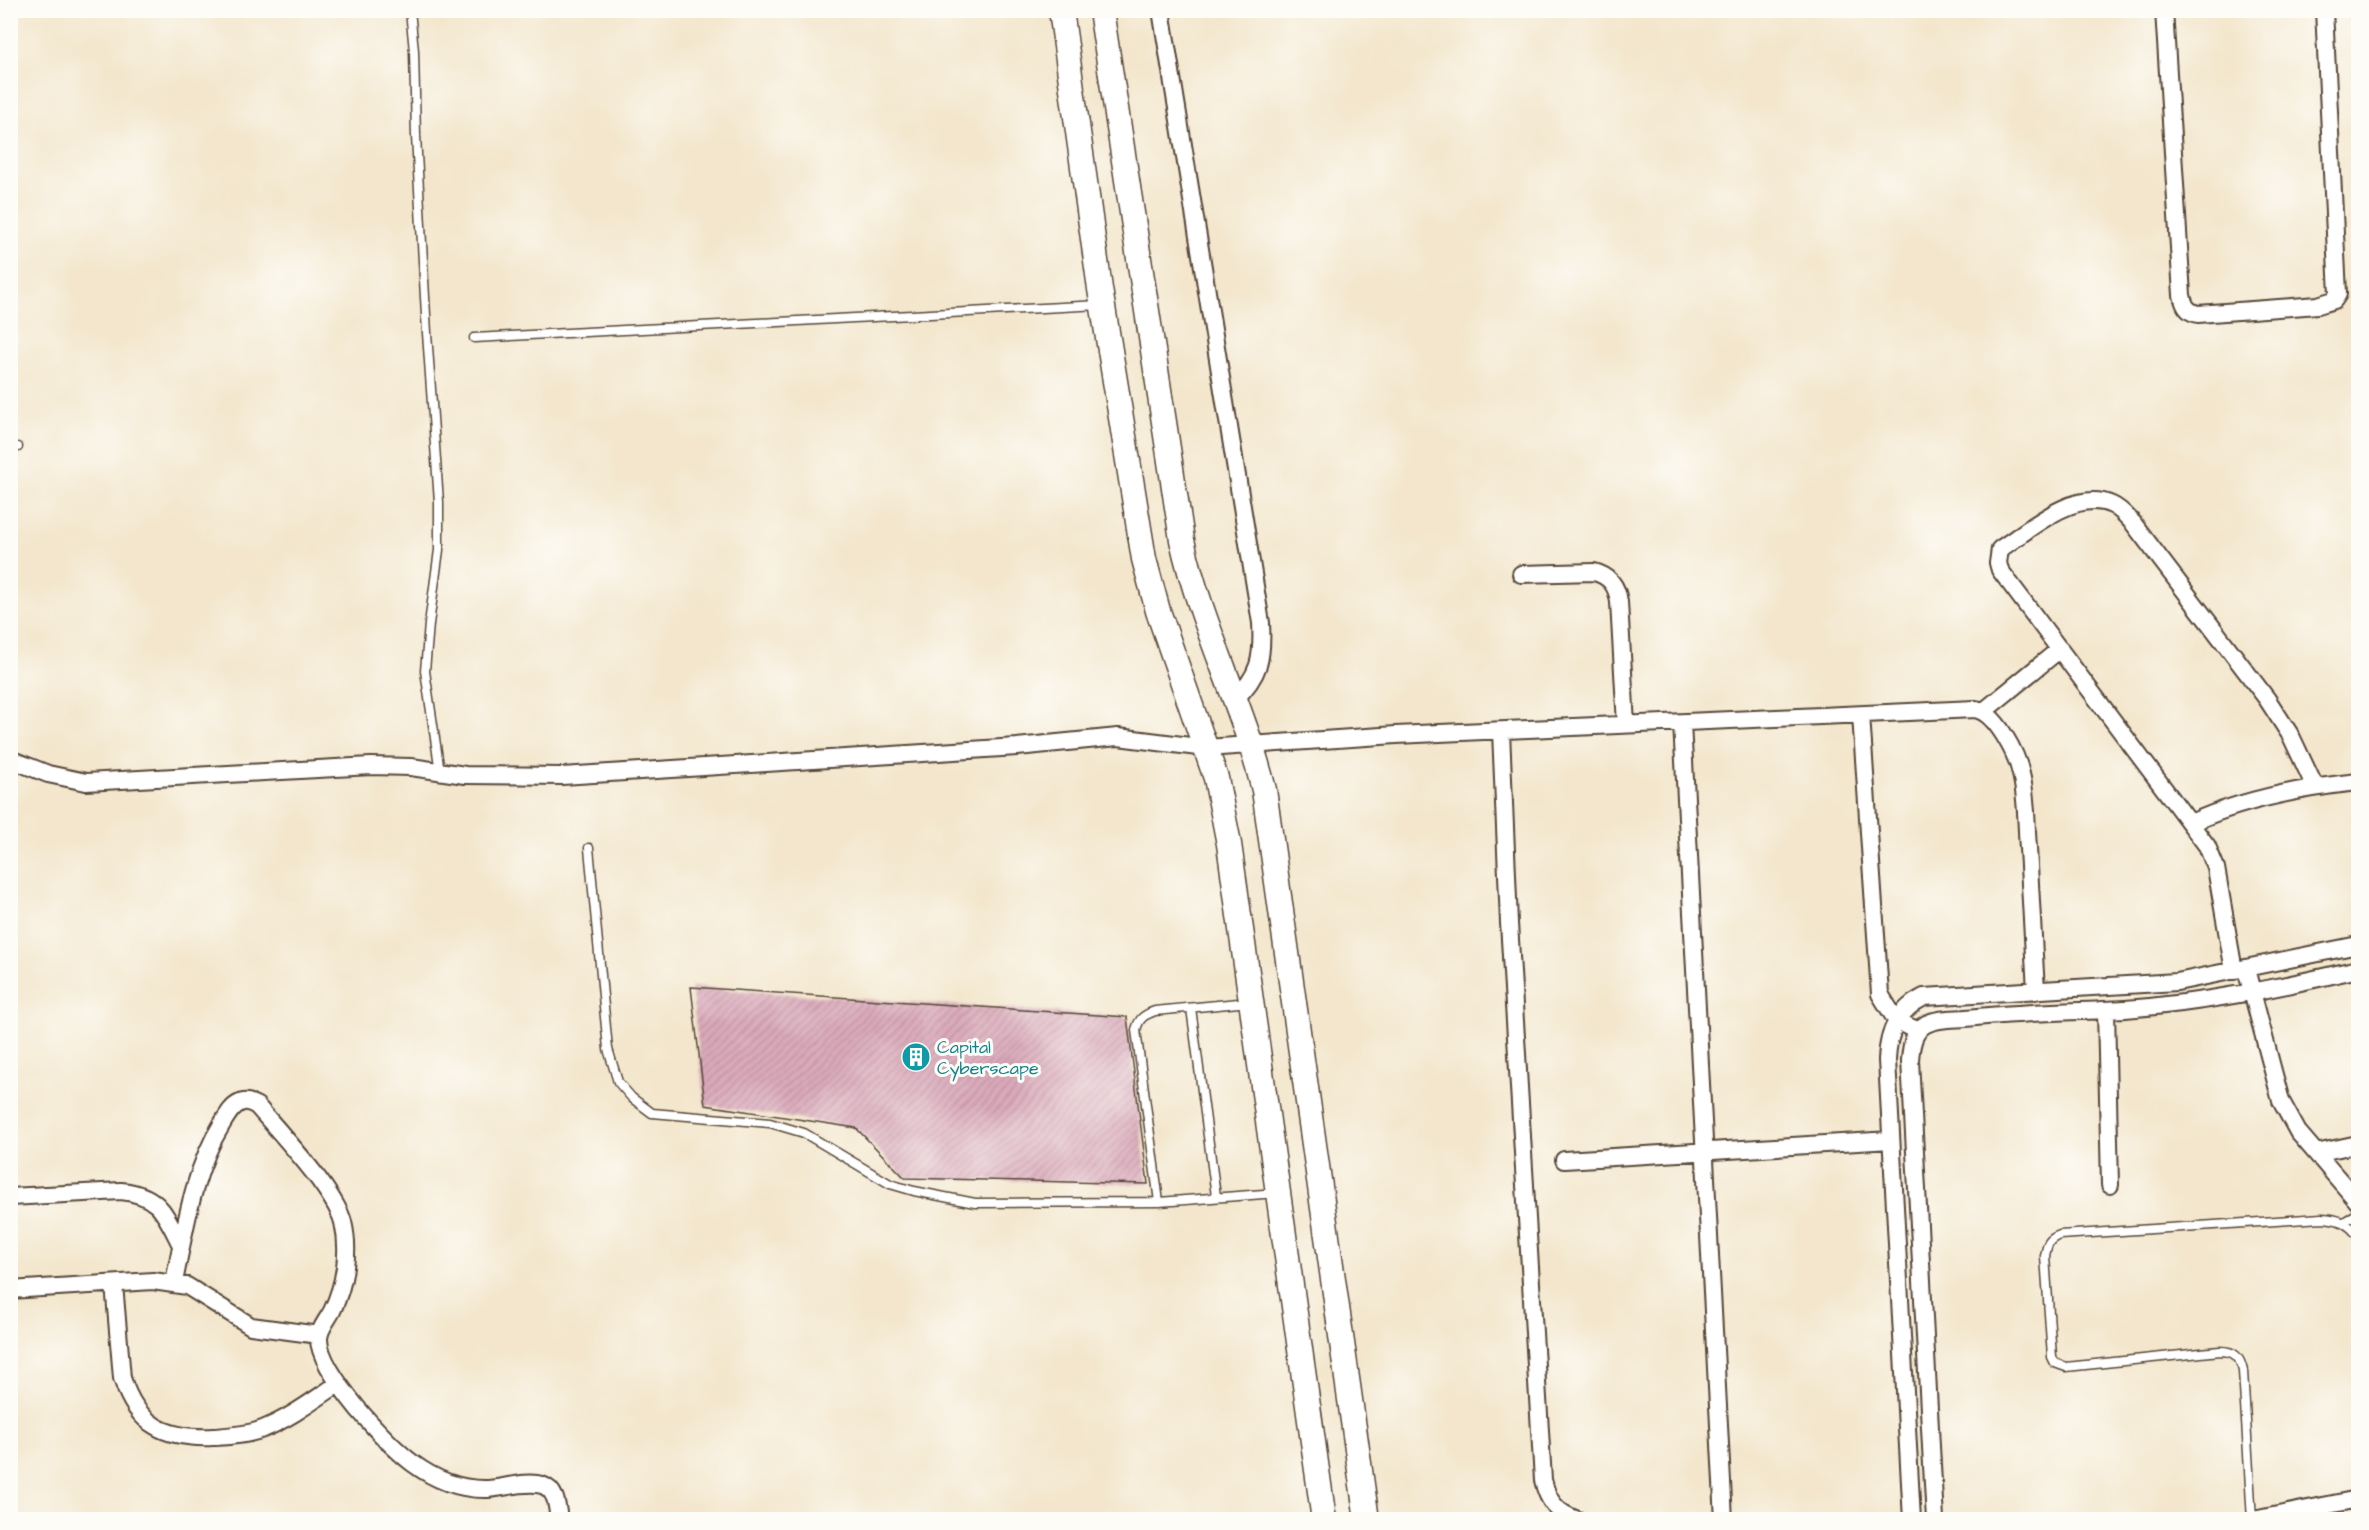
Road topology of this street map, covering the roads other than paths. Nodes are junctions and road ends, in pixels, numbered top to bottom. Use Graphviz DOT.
graph roads {
  1 [pos="410,10"];
  2 [pos="1062,10"];
  3 [pos="1101,10"];
  4 [pos="1161,10"];
  5 [pos="2164,10"];
  6 [pos="2324,10"];
  7 [pos="1102,305"];
  8 [pos="474,338"];
  9 [pos="1521,574"];
  10 [pos="2060,649"];
  11 [pos="1234,700"];
  12 [pos="1984,711"];
  13 [pos="1861,715"];
  14 [pos="1682,723"];
  15 [pos="1626,725"];
  16 [pos="1501,731"];
  17 [pos="1252,746"];
  18 [pos="1206,748"];
  19 [pos="10,759"];
  20 [pos="440,772"];
  21 [pos="2358,782"];
  22 [pos="2315,787"];
  23 [pos="2191,823"];
  24 [pos="589,848"];
  25 [pos="2358,945"];
  26 [pos="2358,969"];
  27 [pos="2240,970"];
  28 [pos="2036,991"];
  29 [pos="2253,992"];
  30 [pos="1251,1002"];
  31 [pos="1191,1008"];
  32 [pos="2106,1010"];
  33 [pos="1896,1020"];
  34 [pos="1918,1031"];
  35 [pos="1891,1140"];
  36 [pos="2358,1144"];
  37 [pos="1704,1153"];
  38 [pos="2316,1153"];
  39 [pos="1564,1160"];
  40 [pos="2110,1185"];
  41 [pos="1277,1193"];
  42 [pos="1216,1196"];
  43 [pos="10,1197"];
  44 [pos="1159,1202"];
  45 [pos="2358,1202"];
  46 [pos="2358,1212"];
  47 [pos="2344,1222"];
  48 [pos="2358,1236"];
  49 [pos="182,1245"];
  50 [pos="174,1282"];
  51 [pos="114,1284"];
  52 [pos="10,1290"];
  53 [pos="319,1335"];
  54 [pos="338,1384"];
  55 [pos="2358,1499"];
  56 [pos="559,1520"];
  57 [pos="1324,1520"];
  58 [pos="1367,1520"];
  59 [pos="1578,1520"];
  60 [pos="1724,1520"];
  61 [pos="1912,1520"];
  62 [pos="1935,1520"];
  63 [pos="2252,1520"];
  1 -- 20 [label="lane"];
  2 -- 7 [label="street"];
  3 -- 11 [label="street"];
  4 -- 11 [label="street"];
  5 -- 6 [label="street"];
  7 -- 8 [label="lane"];
  7 -- 18 [label="street"];
  9 -- 15 [label="street"];
  10 -- 12 [label="street"];
  10 -- 22 [label="street"];
  10 -- 23 [label="street"];
  11 -- 17 [label="street"];
  12 -- 13 [label="street"];
  12 -- 28 [label="street"];
  13 -- 14 [label="street"];
  13 -- 33 [label="street"];
  14 -- 15 [label="street"];
  14 -- 37 [label="street"];
  15 -- 16 [label="street"];
  16 -- 17 [label="street"];
  16 -- 59 [label="street"];
  17 -- 18 [label="street"];
  17 -- 58 [label="street"];
  18 -- 20 [label="street"];
  18 -- 30 [label="street"];
  19 -- 20 [label="street"];
  21 -- 22 [label="street"];
  22 -- 23 [label="street"];
  23 -- 27 [label="street"];
  24 -- 44 [label="lane"];
  25 -- 27 [label="street"];
  26 -- 29 [label="street"];
  27 -- 28 [label="street"];
  27 -- 29 [label="street"];
  28 -- 33 [label="street"];
  29 -- 32 [label="street"];
  29 -- 38 [label="street"];
  30 -- 31 [label="lane"];
  30 -- 41 [label="street"];
  31 -- 42 [label="lane"];
  31 -- 44 [label="lane"];
  32 -- 34 [label="street"];
  32 -- 40 [label="street"];
  33 -- 34 [label="street"];
  33 -- 35 [label="street"];
  34 -- 62 [label="street"];
  35 -- 37 [label="street"];
  35 -- 61 [label="street"];
  36 -- 38 [label="street"];
  37 -- 39 [label="street"];
  37 -- 60 [label="street"];
  38 -- 45 [label="street"];
  41 -- 42 [label="lane"];
  41 -- 57 [label="street"];
  42 -- 44 [label="lane"];
  43 -- 49 [label="street"];
  46 -- 47 [label="lane"];
  47 -- 48 [label="lane"];
  47 -- 63 [label="lane"];
  49 -- 50 [label="street"];
  49 -- 53 [label="street"];
  50 -- 51 [label="street"];
  50 -- 53 [label="street"];
  51 -- 52 [label="street"];
  51 -- 54 [label="street"];
  53 -- 54 [label="street"];
  54 -- 56 [label="street"];
  55 -- 63 [label="street"];
}
